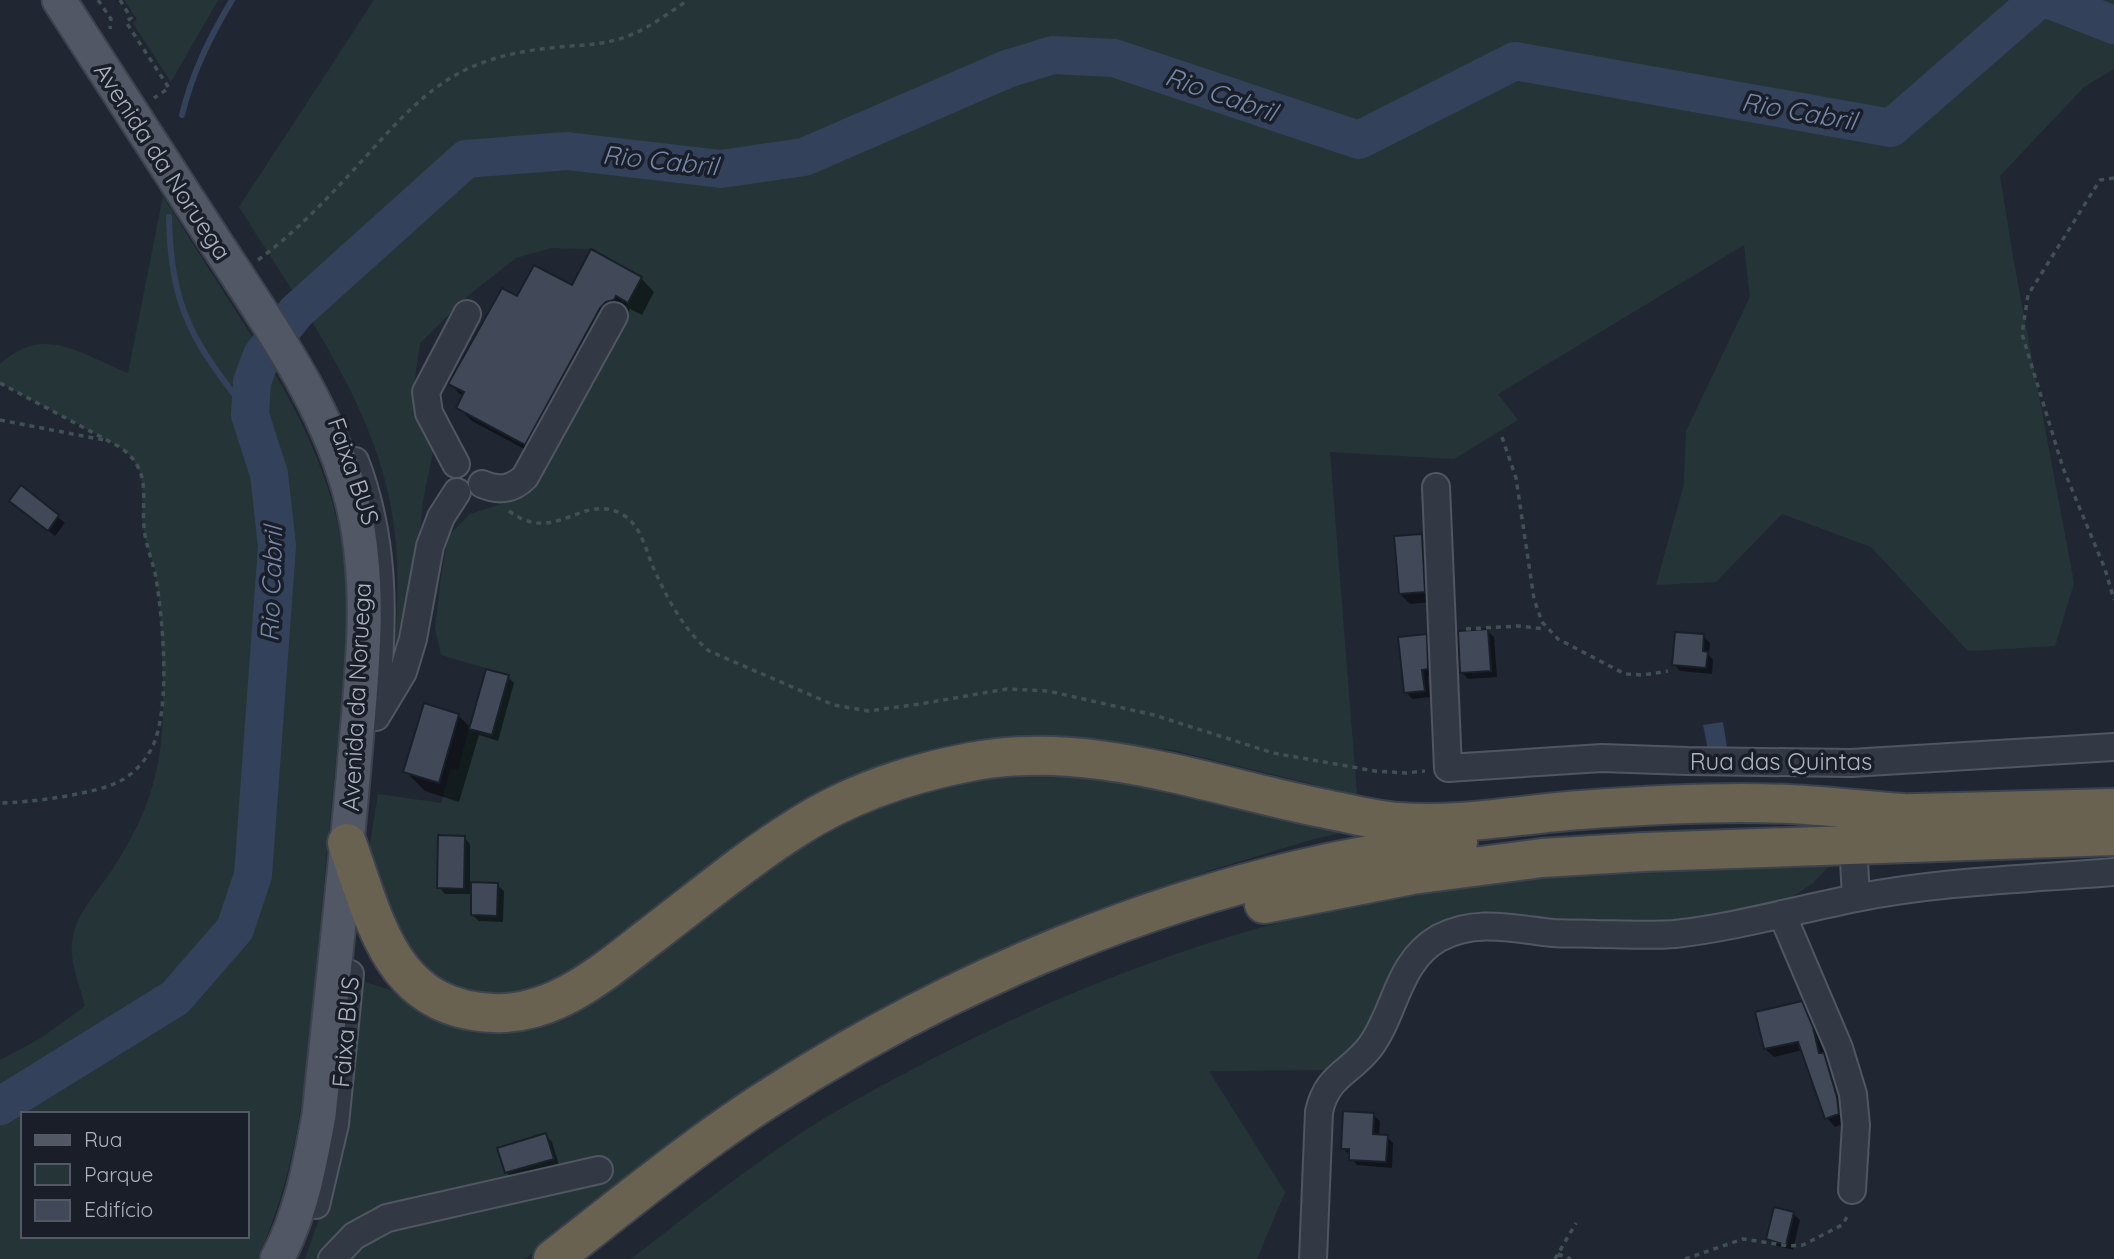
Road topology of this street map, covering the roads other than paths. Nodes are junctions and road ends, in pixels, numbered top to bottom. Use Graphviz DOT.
graph roads {
  1 [pos="59,0"];
  2 [pos="76,0"];
  3 [pos="243,271"];
  4 [pos="467,314"];
  5 [pos="614,316"];
  6 [pos="473,488"];
  7 [pos="1436,488"];
  8 [pos="365,730"];
  9 [pos="2114,747"];
  10 [pos="1850,763"];
  11 [pos="1852,797"];
  12 [pos="2114,808"];
  13 [pos="1902,813"];
  14 [pos="2114,836"];
  15 [pos="347,843"];
  16 [pos="1854,861"];
  17 [pos="2114,873"];
  18 [pos="360,879"];
  19 [pos="1856,898"];
  20 [pos="1782,914"];
  21 [pos="599,1170"];
  22 [pos="1852,1190"];
  23 [pos="278,1259"];
  24 [pos="295,1259"];
  25 [pos="332,1259"];
  26 [pos="553,1259"];
  27 [pos="586,1259"];
  28 [pos="1313,1259"];
  1 -- 3 [label="main road, Avenida da Noruega"];
  2 -- 3 [label="street"];
  3 -- 8 [label="main road, Avenida da Noruega"];
  4 -- 6 [label="street"];
  5 -- 6 [label="street"];
  6 -- 8 [label="street"];
  7 -- 10 [label="street, Rua das Quintas"];
  8 -- 15 [label="main road, Avenida da Noruega"];
  8 -- 18 [label="street, Faixa BUS"];
  9 -- 10 [label="street, Rua das Quintas"];
  10 -- 11 [label="street"];
  12 -- 13 [label="highway"];
  13 -- 18 [label="highway"];
  13 -- 26 [label="highway"];
  14 -- 27 [label="highway"];
  15 -- 18 [label="highway"];
  15 -- 23 [label="main road, Avenida da Noruega"];
  16 -- 19 [label="street"];
  17 -- 19 [label="street"];
  18 -- 24 [label="street, Faixa BUS"];
  19 -- 20 [label="street"];
  20 -- 22 [label="street"];
  20 -- 28 [label="street"];
  21 -- 25 [label="street"];
}
